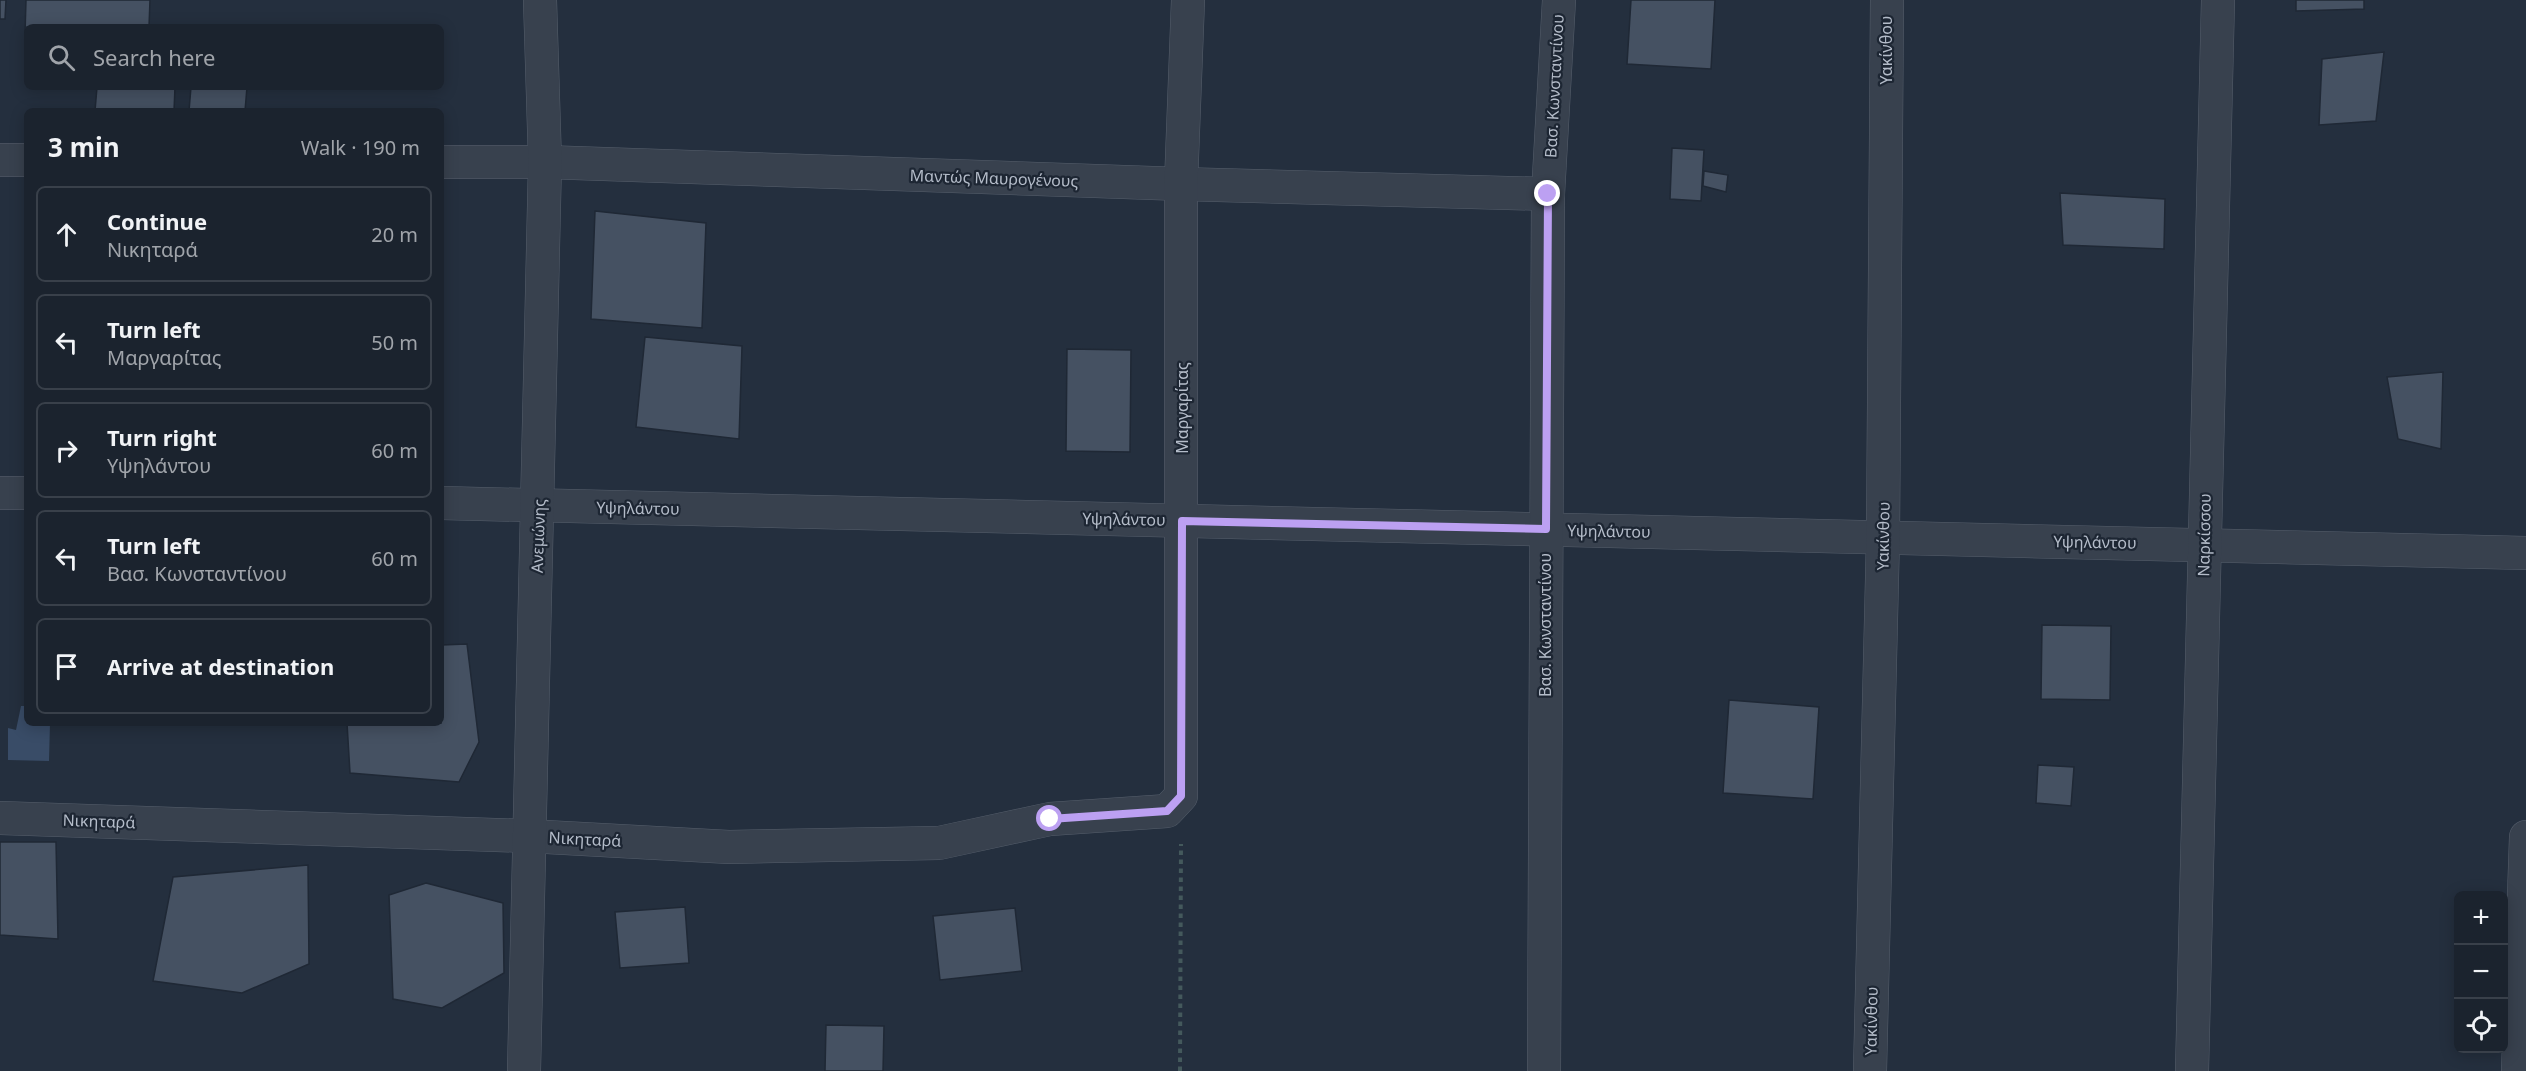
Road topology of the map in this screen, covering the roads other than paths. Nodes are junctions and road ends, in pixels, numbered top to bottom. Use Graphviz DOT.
graph roads {
  1 [pos="540,0"];
  2 [pos="1188,0"];
  3 [pos="1559,0"];
  4 [pos="1887,0"];
  5 [pos="2218,0"];
  6 [pos="0,160"];
  7 [pos="24,160"];
  8 [pos="444,162"];
  9 [pos="545,162"];
  10 [pos="1181,184"];
  11 [pos="1548,194"];
  12 [pos="0,493"];
  13 [pos="24,493"];
  14 [pos="444,503"];
  15 [pos="539,506"];
  16 [pos="1182,521"];
  17 [pos="1546,529"];
  18 [pos="1883,537"];
  19 [pos="2203,545"];
  20 [pos="2526,553"];
  21 [pos="1174,803"];
  22 [pos="0,818"];
  23 [pos="528,836"];
  24 [pos="2526,837"];
  25 [pos="524,1071"];
  26 [pos="1544,1071"];
  27 [pos="1870,1071"];
  28 [pos="2192,1071"];
  29 [pos="2518,1071"];
  1 -- 9 [label="street, Ανεμώνης"];
  2 -- 10 [label="street, Μαργαρίτας"];
  3 -- 11 [label="street, Βασ. Κωνσταντίνου"];
  4 -- 18 [label="street, Υακίνθου"];
  5 -- 19 [label="street, Ναρκίσσου"];
  6 -- 7 [label="street"];
  8 -- 9 [label="street, Μαντώς Μαυρογένους"];
  9 -- 10 [label="street, Μαντώς Μαυρογένους"];
  9 -- 15 [label="street, Ανεμώνης"];
  10 -- 11 [label="street, Μαντώς Μαυρογένους"];
  10 -- 16 [label="street, Μαργαρίτας"];
  11 -- 17 [label="street, Βασ. Κωνσταντίνου"];
  12 -- 13 [label="street"];
  14 -- 15 [label="street, Υψηλάντου"];
  15 -- 16 [label="street, Υψηλάντου"];
  15 -- 23 [label="street, Ανεμώνης"];
  16 -- 17 [label="street, Υψηλάντου"];
  16 -- 21 [label="street, Μαργαρίτας"];
  17 -- 18 [label="street, Υψηλάντου"];
  17 -- 26 [label="street, Βασ. Κωνσταντίνου"];
  18 -- 19 [label="street, Υψηλάντου"];
  18 -- 27 [label="street, Υακίνθου"];
  19 -- 20 [label="street, Υψηλάντου"];
  19 -- 28 [label="street, Ναρκίσσου"];
  21 -- 23 [label="street, Νικηταρά"];
  22 -- 23 [label="street, Νικηταρά"];
  23 -- 25 [label="street, Ανεμώνης"];
  24 -- 29 [label="street"];
}
